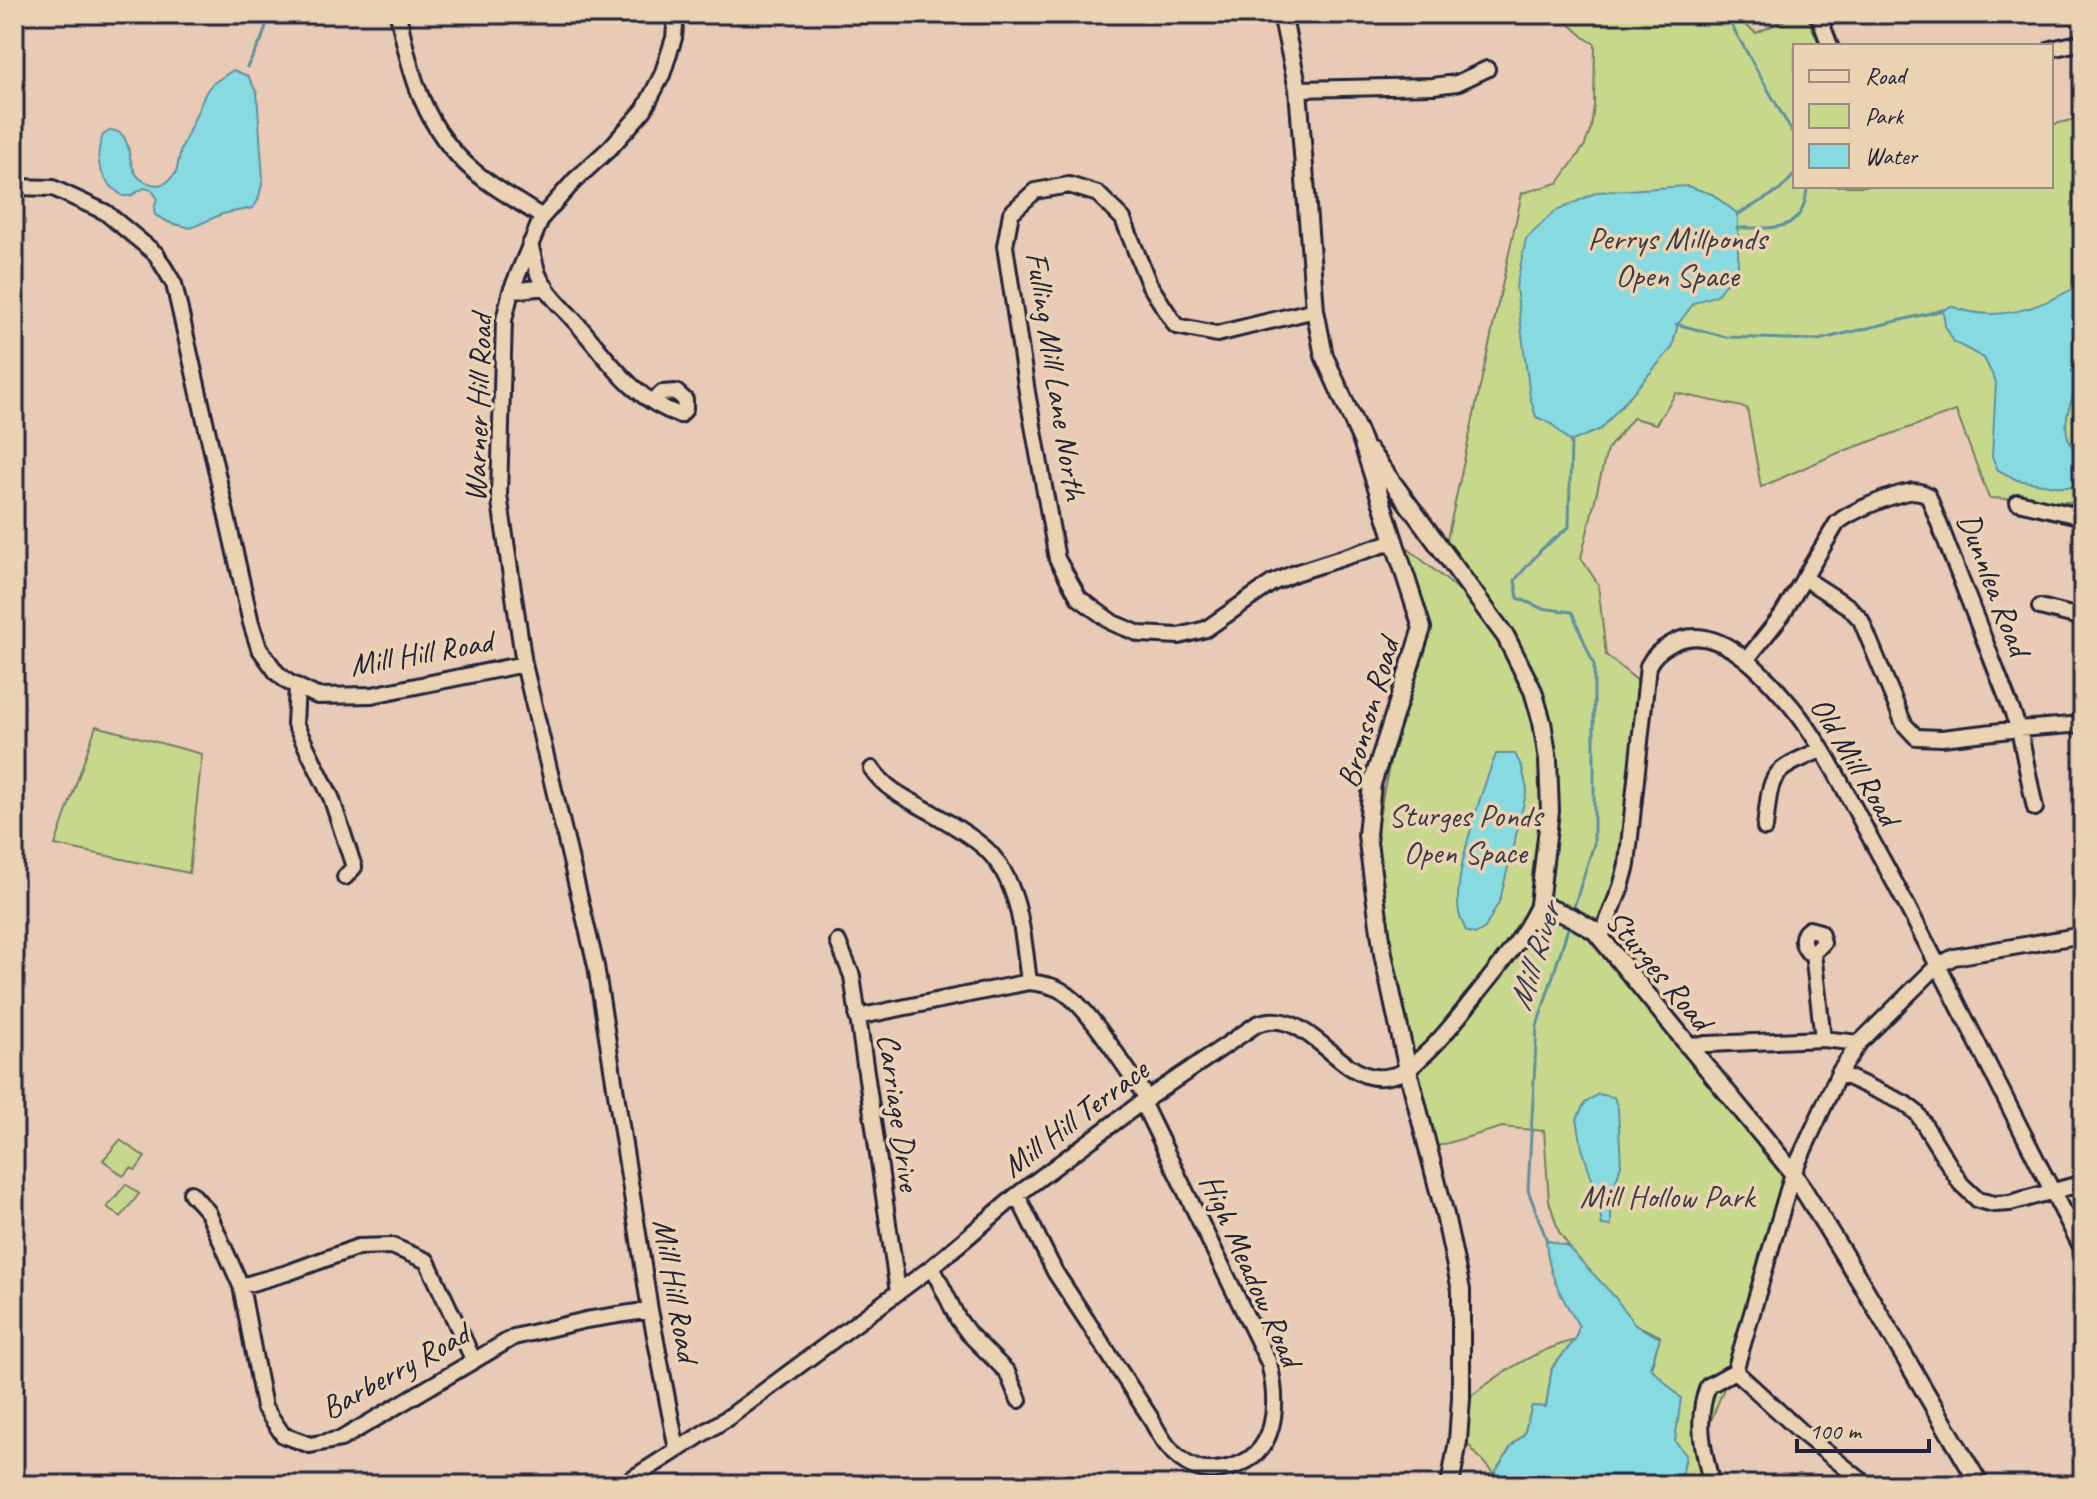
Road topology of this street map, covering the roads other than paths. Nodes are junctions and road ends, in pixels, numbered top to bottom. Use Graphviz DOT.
graph roads {
  1 [pos="398,14"];
  2 [pos="676,14"];
  3 [pos="1282,14"];
  4 [pos="1818,14"];
  5 [pos="2083,42"];
  6 [pos="1829,44"];
  7 [pos="2053,49"];
  8 [pos="1487,69"];
  9 [pos="1298,89"];
  10 [pos="14,187"];
  11 [pos="542,217"];
  12 [pos="530,244"];
  13 [pos="546,287"];
  14 [pos="511,291"];
  15 [pos="1315,310"];
  16 [pos="654,401"];
  17 [pos="1362,441"];
  18 [pos="2018,502"];
  19 [pos="2083,517"];
  20 [pos="1395,541"];
  21 [pos="1804,578"];
  22 [pos="2040,607"];
  23 [pos="2083,618"];
  24 [pos="1747,659"];
  25 [pos="524,664"];
  26 [pos="297,686"];
  27 [pos="2083,724"];
  28 [pos="2019,729"];
  29 [pos="1821,750"];
  30 [pos="872,769"];
  31 [pos="2035,808"];
  32 [pos="1765,828"];
  33 [pos="345,877"];
  34 [pos="1546,906"];
  35 [pos="1598,934"];
  36 [pos="2083,935"];
  37 [pos="838,942"];
  38 [pos="1813,953"];
  39 [pos="1937,966"];
  40 [pos="1029,982"];
  41 [pos="857,1017"];
  42 [pos="1823,1039"];
  43 [pos="1859,1043"];
  44 [pos="1686,1045"];
  45 [pos="1408,1070"];
  46 [pos="1839,1073"];
  47 [pos="1145,1100"];
  48 [pos="1793,1173"];
  49 [pos="2083,1183"];
  50 [pos="2052,1192"];
  51 [pos="191,1193"];
  52 [pos="1017,1195"];
  53 [pos="2083,1250"];
  54 [pos="932,1267"];
  55 [pos="241,1286"];
  56 [pos="898,1292"];
  57 [pos="650,1310"];
  58 [pos="473,1359"];
  59 [pos="1735,1371"];
  60 [pos="1019,1400"];
  61 [pos="677,1450"];
  62 [pos="622,1485"];
  63 [pos="1450,1485"];
  64 [pos="1712,1485"];
  65 [pos="1867,1485"];
  66 [pos="1980,1485"];
  1 -- 11 [label="street"];
  2 -- 11 [label="street, Warner Hill Road"];
  3 -- 9 [label="main road, Bronson Road"];
  4 -- 6 [label="street"];
  5 -- 7 [label="street"];
  8 -- 9 [label="street"];
  9 -- 15 [label="main road, Bronson Road"];
  10 -- 26 [label="street, Mill Hill Road"];
  11 -- 12 [label="street, Warner Hill Road"];
  12 -- 13 [label="street"];
  12 -- 14 [label="street, Warner Hill Road"];
  13 -- 14 [label="street"];
  13 -- 16 [label="street"];
  14 -- 25 [label="street, Warner Hill Road"];
  15 -- 17 [label="main road, Bronson Road"];
  15 -- 20 [label="street, Fulling Mill Lane North"];
  17 -- 20 [label="main road, Bronson Road"];
  17 -- 34 [label="main road"];
  18 -- 19 [label="street"];
  20 -- 45 [label="main road, Bronson Road"];
  21 -- 24 [label="street, Dunnlea Road"];
  21 -- 28 [label="street"];
  21 -- 28 [label="street, Dunnlea Road"];
  22 -- 23 [label="street"];
  24 -- 29 [label="street, Old Mill Road"];
  24 -- 35 [label="street, Old Mill Road"];
  25 -- 26 [label="street, Mill Hill Road"];
  25 -- 57 [label="street, Mill Hill Road"];
  26 -- 33 [label="street"];
  27 -- 28 [label="street"];
  28 -- 31 [label="street, Dunnlea Road"];
  29 -- 32 [label="street"];
  29 -- 39 [label="street, Old Mill Road"];
  30 -- 40 [label="street"];
  34 -- 35 [label="main road, Sturges Road"];
  34 -- 45 [label="street"];
  35 -- 44 [label="main road, Sturges Road"];
  36 -- 39 [label="street"];
  37 -- 41 [label="street, Carriage Drive"];
  38 -- 42 [label="street"];
  39 -- 43 [label="street"];
  39 -- 50 [label="street, Old Mill Road"];
  40 -- 41 [label="street"];
  40 -- 47 [label="street, High Meadow Road"];
  41 -- 56 [label="street, Carriage Drive"];
  42 -- 43 [label="street"];
  42 -- 44 [label="street"];
  43 -- 46 [label="street"];
  44 -- 48 [label="main road, Sturges Road"];
  45 -- 47 [label="street, Mill Hill Terrace"];
  45 -- 63 [label="main road, Bronson Road"];
  46 -- 48 [label="street"];
  46 -- 50 [label="street"];
  47 -- 52 [label="street, Mill Hill Terrace"];
  47 -- 52 [label="street, High Meadow Road"];
  48 -- 59 [label="street"];
  48 -- 66 [label="main road, Sturges Road"];
  49 -- 50 [label="street"];
  50 -- 53 [label="street, Old Mill Road"];
  51 -- 55 [label="street, Barberry Road"];
  52 -- 54 [label="street, Mill Hill Terrace"];
  54 -- 56 [label="street, Mill Hill Terrace"];
  54 -- 60 [label="street"];
  55 -- 58 [label="street"];
  55 -- 58 [label="street, Barberry Road"];
  56 -- 61 [label="street, Mill Hill Terrace"];
  57 -- 58 [label="street, Barberry Road"];
  57 -- 61 [label="street, Mill Hill Road"];
  59 -- 64 [label="street"];
  59 -- 65 [label="street"];
  61 -- 62 [label="street, Mill Hill Terrace"];
}
